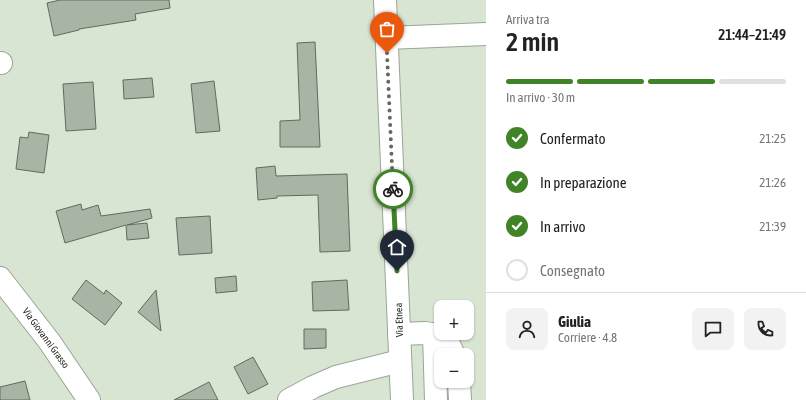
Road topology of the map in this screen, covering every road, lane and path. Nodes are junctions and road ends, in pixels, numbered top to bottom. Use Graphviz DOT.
graph roads {
  1 [pos="385,0"];
  2 [pos="486,34"];
  3 [pos="387,38"];
  4 [pos="0,278"];
  5 [pos="399,334"];
  6 [pos="434,334"];
  7 [pos="434,340"];
  8 [pos="400,361"];
  9 [pos="459,388"];
  10 [pos="89,400"];
  11 [pos="289,400"];
  12 [pos="402,400"];
  13 [pos="436,400"];
  14 [pos="460,400"];
  1 -- 3 [label="main road, Via Etnea"];
  2 -- 3 [label="main road"];
  3 -- 5 [label="main road, Via Etnea"];
  4 -- 10 [label="main road, Via Giovanni Grasso"];
  5 -- 6 [label="main road"];
  5 -- 8 [label="main road, Via Etnea"];
  7 -- 13 [label="main road"];
  8 -- 11 [label="main road"];
  8 -- 12 [label="main road, Via Etnea"];
  9 -- 14 [label="main road"];
}
